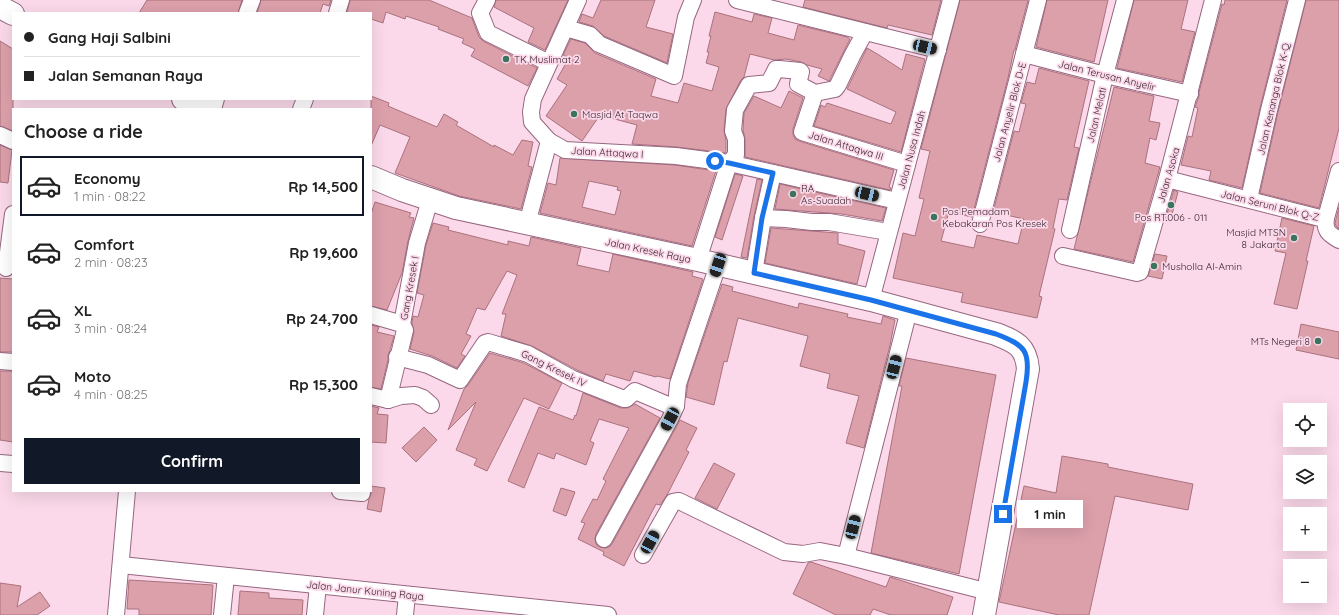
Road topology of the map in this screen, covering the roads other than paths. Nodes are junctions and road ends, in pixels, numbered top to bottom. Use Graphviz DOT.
graph roads {
  1 [pos="252,0"];
  2 [pos="341,0"];
  3 [pos="578,0"];
  4 [pos="693,0"];
  5 [pos="737,0"];
  6 [pos="952,0"];
  7 [pos="1038,0"];
  8 [pos="1125,0"];
  9 [pos="1213,0"];
  10 [pos="1297,0"];
  11 [pos="484,1"];
  12 [pos="0,7"];
  13 [pos="247,12"];
  14 [pos="337,12"];
  15 [pos="12,13"];
  16 [pos="566,28"];
  17 [pos="865,32"];
  18 [pos="938,50"];
  19 [pos="1024,54"];
  20 [pos="549,63"];
  21 [pos="1105,75"];
  22 [pos="815,92"];
  23 [pos="1190,94"];
  24 [pos="185,100"];
  25 [pos="203,108"];
  26 [pos="0,135"];
  27 [pos="12,141"];
  28 [pos="548,141"];
  29 [pos="729,163"];
  30 [pos="907,164"];
  31 [pos="1339,171"];
  32 [pos="773,173"];
  33 [pos="372,177"];
  34 [pos="1167,179"];
  35 [pos="1249,199"];
  36 [pos="430,200"];
  37 [pos="897,201"];
  38 [pos="762,218"];
  39 [pos="1326,218"];
  40 [pos="12,222"];
  41 [pos="527,224"];
  42 [pos="980,224"];
  43 [pos="1070,230"];
  44 [pos="888,232"];
  45 [pos="1339,240"];
  46 [pos="1063,256"];
  47 [pos="708,263"];
  48 [pos="6,268"];
  49 [pos="754,273"];
  50 [pos="871,300"];
  51 [pos="909,310"];
  52 [pos="372,315"];
  53 [pos="402,324"];
  54 [pos="397,357"];
  55 [pos="0,361"];
  56 [pos="12,362"];
  57 [pos="372,396"];
  58 [pos="388,400"];
  59 [pos="431,405"];
  60 [pos="676,406"];
  61 [pos="0,463"];
  62 [pos="12,464"];
  63 [pos="127,492"];
  64 [pos="351,492"];
  65 [pos="362,493"];
  66 [pos="604,539"];
  67 [pos="643,555"];
  68 [pos="846,556"];
  69 [pos="121,565"];
  70 [pos="226,576"];
  71 [pos="318,585"];
  72 [pos="989,592"];
  73 [pos="407,594"];
  74 [pos="500,609"];
  75 [pos="116,615"];
  76 [pos="222,615"];
  77 [pos="315,615"];
  78 [pos="405,615"];
  79 [pos="600,615"];
  80 [pos="984,615"];
  1 -- 13 [label="street"];
  2 -- 14 [label="street"];
  3 -- 16 [label="street"];
  4 -- 16 [label="street"];
  5 -- 17 [label="street"];
  6 -- 18 [label="street, Jalan Nusa Indah"];
  7 -- 19 [label="street, Jalan Anyelir Blok D-E"];
  8 -- 21 [label="street, Jalan Melati"];
  9 -- 23 [label="street, Jalan Asoka"];
  10 -- 35 [label="street, Jalan Kenanga Blok K-Q"];
  11 -- 20 [label="street"];
  12 -- 15 [label="street"];
  16 -- 20 [label="street"];
  17 -- 18 [label="street"];
  17 -- 22 [label="street"];
  18 -- 30 [label="street, Jalan Nusa Indah"];
  19 -- 21 [label="street, Jalan Terusan Anyelir"];
  19 -- 42 [label="street, Jalan Anyelir Blok D-E"];
  20 -- 28 [label="street"];
  21 -- 23 [label="street, Jalan Terusan Anyelir"];
  21 -- 43 [label="street, Jalan Melati"];
  22 -- 29 [label="street"];
  22 -- 30 [label="street, Jalan Attaqwa III"];
  23 -- 34 [label="street, Jalan Asoka"];
  24 -- 25 [label="street"];
  26 -- 27 [label="street"];
  28 -- 29 [label="street, Jalan Attaqwa I"];
  28 -- 41 [label="street"];
  29 -- 32 [label="street, Jalan Attaqwa I"];
  29 -- 47 [label="street"];
  30 -- 37 [label="street, Jalan Nusa Indah"];
  31 -- 39 [label="street, Jalan Seruni Blok Q-Z"];
  32 -- 37 [label="street, Jalan Attaqwa I"];
  32 -- 38 [label="street"];
  33 -- 36 [label="street, Jalan Kresek Raya"];
  34 -- 35 [label="street, Jalan Seruni Blok Q-Z"];
  34 -- 46 [label="street, Jalan Asoka"];
  35 -- 39 [label="street, Jalan Seruni Blok Q-Z"];
  36 -- 41 [label="street, Jalan Kresek Raya"];
  36 -- 53 [label="street, Gang Kresek I"];
  37 -- 44 [label="street, Jalan Nusa Indah"];
  38 -- 44 [label="street"];
  38 -- 49 [label="street"];
  39 -- 45 [label="street"];
  40 -- 48 [label="street"];
  41 -- 47 [label="street, Jalan Kresek Raya"];
  44 -- 50 [label="street, Jalan Nusa Indah"];
  47 -- 49 [label="street, Jalan Kresek Raya"];
  47 -- 60 [label="street"];
  49 -- 50 [label="street, Jalan Kresek Raya"];
  50 -- 51 [label="street, Jalan Kresek Raya"];
  51 -- 68 [label="street"];
  51 -- 72 [label="street, Jalan Kresek Raya"];
  52 -- 53 [label="street"];
  53 -- 54 [label="street, Gang Kresek I"];
  54 -- 58 [label="street, Gang Kresek I"];
  54 -- 60 [label="street, Gang Kresek IV"];
  55 -- 56 [label="street"];
  57 -- 58 [label="street"];
  58 -- 59 [label="street"];
  60 -- 66 [label="street"];
  61 -- 62 [label="street"];
  63 -- 69 [label="street"];
  64 -- 65 [label="street"];
  67 -- 68 [label="street"];
  68 -- 72 [label="street"];
  69 -- 70 [label="street, Jalan Janur Kuning Raya"];
  69 -- 75 [label="street"];
  70 -- 71 [label="street, Jalan Janur Kuning Raya"];
  70 -- 76 [label="street"];
  71 -- 73 [label="street, Jalan Janur Kuning Raya"];
  71 -- 77 [label="street"];
  72 -- 80 [label="street"];
  73 -- 74 [label="street, Jalan Janur Kuning Raya"];
  73 -- 78 [label="street"];
  74 -- 79 [label="street, Jalan Janur Kuning Raya"];
}
